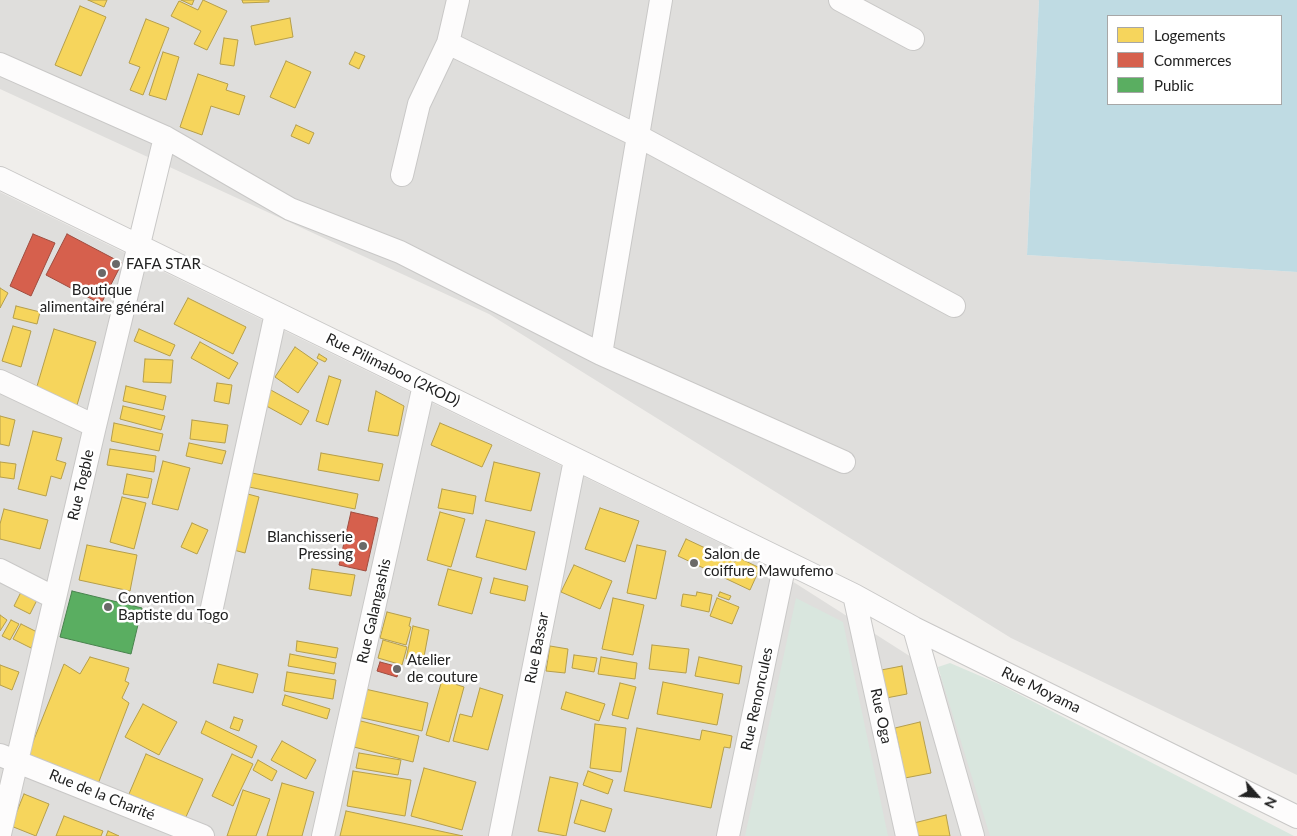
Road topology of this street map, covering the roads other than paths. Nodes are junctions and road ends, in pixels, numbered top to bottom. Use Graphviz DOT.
graph roads {
  1 [pos="458,0"];
  2 [pos="661,0"];
  3 [pos="840,0"];
  4 [pos="913,39"];
  5 [pos="448,43"];
  6 [pos="0,64"];
  7 [pos="638,136"];
  8 [pos="165,137"];
  9 [pos="402,175"];
  10 [pos="0,178"];
  11 [pos="138,246"];
  12 [pos="954,306"];
  13 [pos="276,313"];
  14 [pos="601,354"];
  15 [pos="0,381"];
  16 [pos="424,385"];
  17 [pos="95,426"];
  18 [pos="575,460"];
  19 [pos="844,462"];
  20 [pos="785,562"];
  21 [pos="0,570"];
  22 [pos="854,595"];
  23 [pos="54,598"];
  24 [pos="211,612"];
  25 [pos="914,628"];
  26 [pos="9,758"];
  27 [pos="1297,816"];
  28 [pos="0,834"];
  29 [pos="203,836"];
  30 [pos="323,836"];
  31 [pos="500,836"];
  32 [pos="728,836"];
  33 [pos="907,836"];
  34 [pos="973,836"];
  1 -- 5 [label="street"];
  2 -- 7 [label="street"];
  3 -- 4 [label="street"];
  5 -- 7 [label="street"];
  5 -- 9 [label="street"];
  6 -- 8 [label="street"];
  7 -- 12 [label="street"];
  7 -- 14 [label="street"];
  8 -- 11 [label="street, Rue Togble"];
  8 -- 14 [label="street"];
  10 -- 11 [label="street, Rue Pilimaboo (2KOD)"];
  11 -- 13 [label="street, Rue Pilimaboo (2KOD)"];
  11 -- 17 [label="street, Rue Togble"];
  13 -- 16 [label="street, Rue Pilimaboo (2KOD)"];
  13 -- 24 [label="street"];
  14 -- 19 [label="street"];
  15 -- 17 [label="street"];
  16 -- 18 [label="street, Rue Pilimaboo (2KOD)"];
  16 -- 30 [label="street, Rue Galangashis"];
  17 -- 23 [label="street, Rue Togble"];
  18 -- 20 [label="street, Rue Pilimaboo (2KOD)"];
  18 -- 31 [label="street, Rue Bassar"];
  20 -- 22 [label="street, Rue Moyama"];
  20 -- 32 [label="street, Rue Renoncules"];
  21 -- 23 [label="street"];
  22 -- 25 [label="street, Rue Moyama"];
  22 -- 33 [label="street, Rue Oga"];
  23 -- 26 [label="street, Rue Togble"];
  25 -- 27 [label="street, Rue Moyama"];
  25 -- 34 [label="street"];
  26 -- 28 [label="street, Rue Togble"];
  26 -- 29 [label="street, Rue de la Charité"];
}
